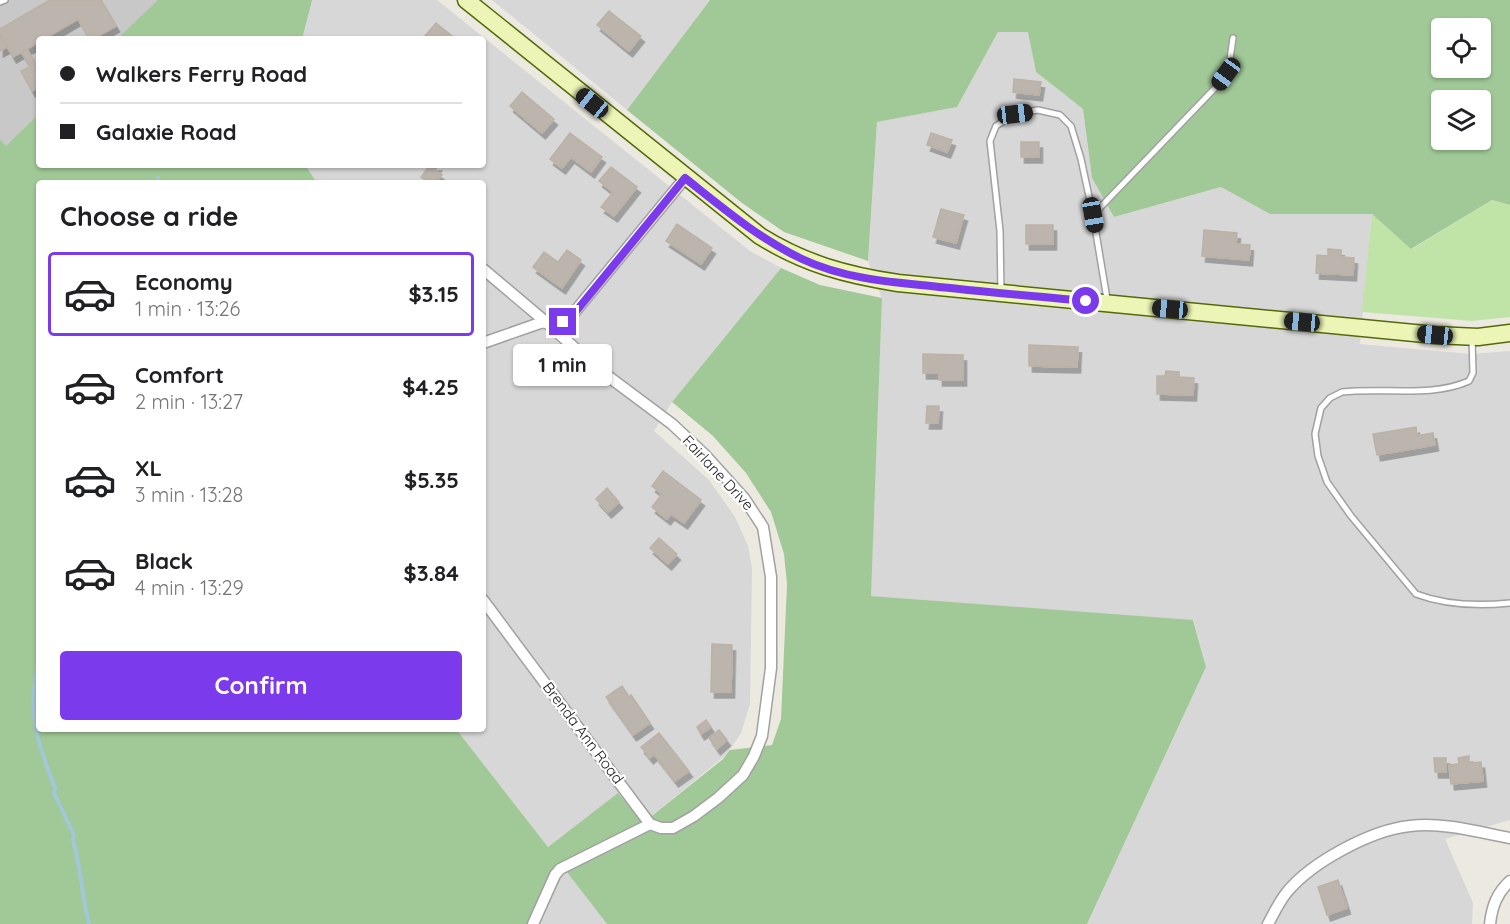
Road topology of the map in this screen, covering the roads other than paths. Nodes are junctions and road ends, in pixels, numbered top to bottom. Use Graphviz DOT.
graph roads {
  1 [pos="5,0"];
  2 [pos="466,0"];
  3 [pos="0,2"];
  4 [pos="1233,38"];
  5 [pos="685,178"];
  6 [pos="1093,215"];
  7 [pos="486,271"];
  8 [pos="1001,293"];
  9 [pos="1108,303"];
  10 [pos="548,323"];
  11 [pos="1510,333"];
  12 [pos="1472,336"];
  13 [pos="486,342"];
  14 [pos="1510,603"];
  15 [pos="486,604"];
  16 [pos="650,824"];
  17 [pos="1510,838"];
  18 [pos="1510,881"];
  19 [pos="533,924"];
  20 [pos="1268,924"];
  21 [pos="1490,924"];
  1 -- 3 [label="lane"];
  2 -- 5 [label="street"];
  4 -- 6 [label="lane"];
  5 -- 8 [label="street"];
  5 -- 10 [label="street"];
  6 -- 8 [label="lane"];
  6 -- 9 [label="lane"];
  7 -- 10 [label="street, Fairlane Drive"];
  8 -- 9 [label="street"];
  9 -- 12 [label="street"];
  10 -- 13 [label="street"];
  10 -- 16 [label="street, Fairlane Drive"];
  11 -- 12 [label="street"];
  12 -- 14 [label="lane"];
  15 -- 16 [label="street, Brenda Ann Road"];
  16 -- 19 [label="street"];
  17 -- 20 [label="street"];
  18 -- 21 [label="street"];
}
